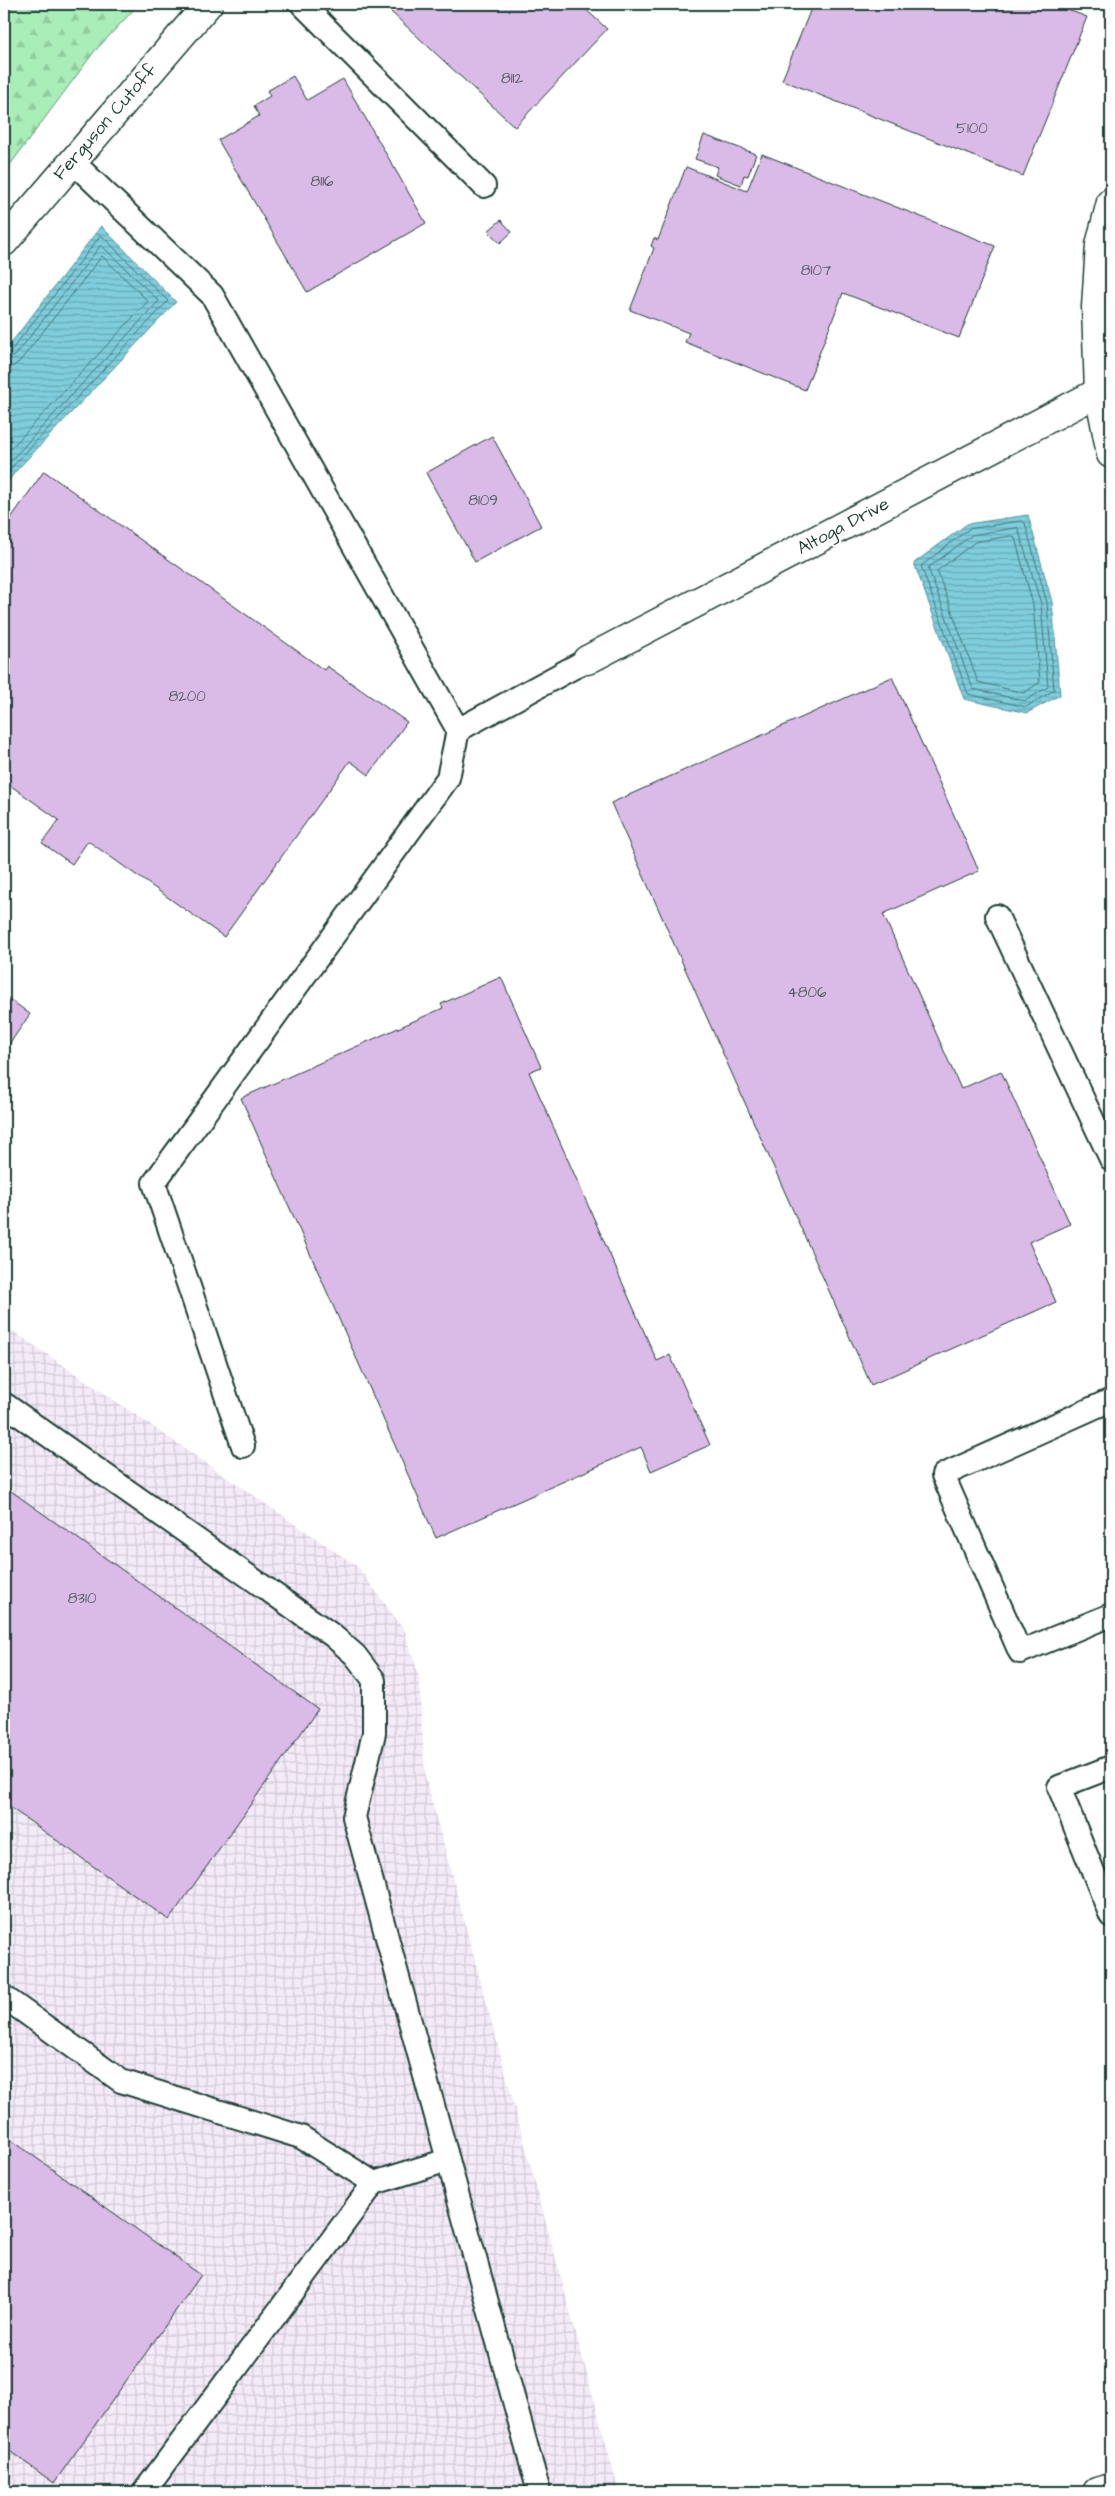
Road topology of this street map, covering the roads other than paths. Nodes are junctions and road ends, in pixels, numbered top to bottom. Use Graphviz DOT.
graph roads {
  1 [pos="208,4"];
  2 [pos="302,4"];
  3 [pos="72,160"];
  4 [pos="484,186"];
  5 [pos="1111,202"];
  6 [pos="4,242"];
  7 [pos="1104,355"];
  8 [pos="1099,392"];
  9 [pos="1111,454"];
  10 [pos="587,660"];
  11 [pos="458,730"];
  12 [pos="997,916"];
  13 [pos="1111,1159"];
  14 [pos="1111,1400"];
  15 [pos="4,1404"];
  16 [pos="243,1446"];
  17 [pos="1111,1615"];
  18 [pos="1111,1767"];
  19 [pos="1111,1916"];
  20 [pos="4,1997"];
  21 [pos="448,2160"];
  22 [pos="374,2184"];
  23 [pos="1111,2488"];
  24 [pos="144,2492"];
  25 [pos="539,2492"];
  26 [pos="1097,2492"];
  1 -- 3 [label="street, Ferguson Cutoff"];
  2 -- 4 [label="lane"];
  3 -- 6 [label="street, Ferguson Cutoff"];
  3 -- 11 [label="lane"];
  5 -- 7 [label="street"];
  7 -- 8 [label="street"];
  8 -- 9 [label="street"];
  8 -- 10 [label="street, Altoga Drive"];
  10 -- 11 [label="lane"];
  11 -- 16 [label="lane"];
  12 -- 13 [label="lane"];
  14 -- 17 [label="lane"];
  15 -- 21 [label="lane"];
  18 -- 19 [label="lane"];
  20 -- 22 [label="lane"];
  21 -- 22 [label="lane"];
  21 -- 25 [label="lane"];
  22 -- 24 [label="lane"];
  23 -- 26 [label="street"];
}
